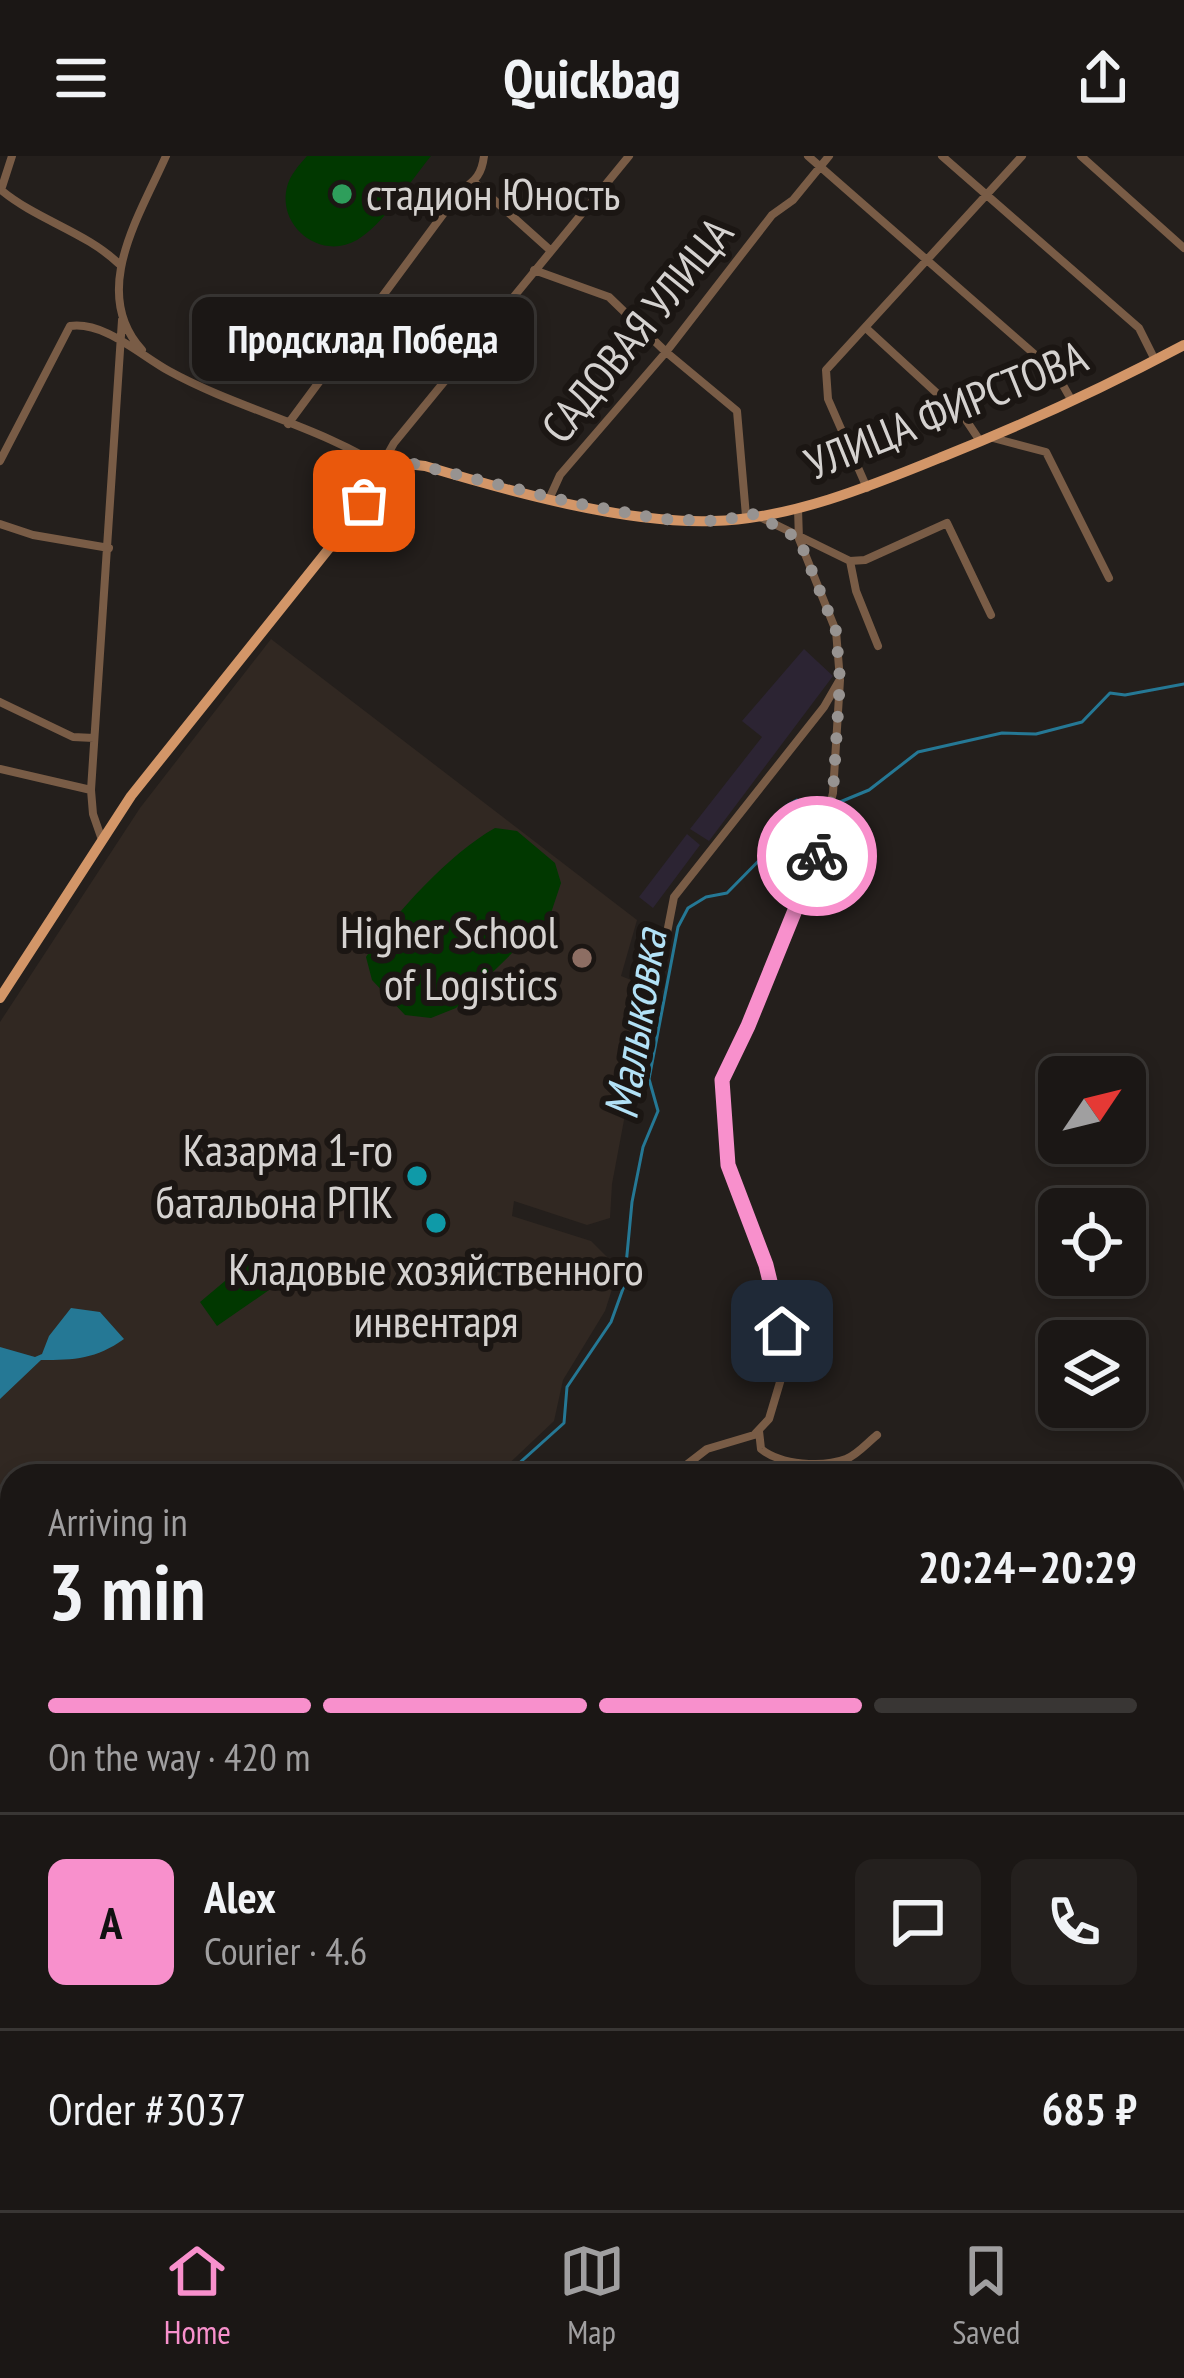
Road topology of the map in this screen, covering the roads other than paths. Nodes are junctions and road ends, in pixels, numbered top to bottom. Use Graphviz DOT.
graph roads {
  1 [pos="12,156"];
  2 [pos="166,156"];
  3 [pos="484,156"];
  4 [pos="629,156"];
  5 [pos="808,156"];
  6 [pos="829,156"];
  7 [pos="942,156"];
  8 [pos="1022,156"];
  9 [pos="1081,156"];
  10 [pos="820,166"];
  11 [pos="474,182"];
  12 [pos="989,196"];
  13 [pos="1184,248"];
  14 [pos="550,250"];
  15 [pos="925,262"];
  16 [pos="120,266"];
  17 [pos="534,270"];
  18 [pos="122,320"];
  19 [pos="867,328"];
  20 [pos="120,342"];
  21 [pos="1184,345"];
  22 [pos="667,352"];
  23 [pos="147,356"];
  24 [pos="1155,360"];
  25 [pos="1072,401"];
  26 [pos="288,424"];
  27 [pos="986,440"];
  28 [pos="0,461"];
  29 [pos="385,468"];
  30 [pos="867,488"];
  31 [pos="550,497"];
  32 [pos="798,508"];
  33 [pos="751,515"];
  34 [pos="0,524"];
  35 [pos="799,539"];
  36 [pos="109,548"];
  37 [pos="850,561"];
  38 [pos="1109,578"];
  39 [pos="991,615"];
  40 [pos="878,646"];
  41 [pos="840,680"];
  42 [pos="0,702"];
  43 [pos="94,738"];
  44 [pos="0,769"];
  45 [pos="91,790"];
  46 [pos="101,836"];
  47 [pos="666,938"];
  48 [pos="0,998"];
  49 [pos="758,1430"];
  50 [pos="877,1435"];
  51 [pos="687,1464"];
  1 -- 16 [label="street"];
  2 -- 16 [label="street"];
  3 -- 11 [label="street"];
  4 -- 14 [label="street"];
  5 -- 10 [label="street"];
  6 -- 10 [label="street, САДОВАЯ УЛИЦА"];
  7 -- 12 [label="street"];
  8 -- 12 [label="street"];
  9 -- 13 [label="street"];
  10 -- 15 [label="street"];
  10 -- 22 [label="street, САДОВАЯ УЛИЦА"];
  11 -- 14 [label="street"];
  11 -- 26 [label="street"];
  12 -- 15 [label="street"];
  12 -- 24 [label="street"];
  14 -- 17 [label="street"];
  15 -- 19 [label="street"];
  15 -- 25 [label="street"];
  16 -- 18 [label="street"];
  17 -- 22 [label="street"];
  17 -- 29 [label="street"];
  18 -- 20 [label="street"];
  18 -- 23 [label="street"];
  19 -- 27 [label="street"];
  19 -- 30 [label="street"];
  20 -- 23 [label="street, УЛИЦА ФИРСТОВА"];
  20 -- 28 [label="street, УЛИЦА ФИРСТОВА"];
  20 -- 36 [label="street"];
  21 -- 24 [label="main road, УЛИЦА ФИРСТОВА"];
  22 -- 31 [label="street, САДОВАЯ УЛИЦА"];
  22 -- 33 [label="street"];
  23 -- 26 [label="street, УЛИЦА ФИРСТОВА"];
  24 -- 25 [label="main road, УЛИЦА ФИРСТОВА"];
  25 -- 27 [label="main road, УЛИЦА ФИРСТОВА"];
  26 -- 29 [label="street, УЛИЦА ФИРСТОВА"];
  27 -- 30 [label="main road, УЛИЦА ФИРСТОВА"];
  27 -- 38 [label="street"];
  29 -- 31 [label="main road, УЛИЦА ФИРСТОВА"];
  29 -- 46 [label="main road"];
  30 -- 32 [label="main road, УЛИЦА ФИРСТОВА"];
  31 -- 33 [label="main road, УЛИЦА ФИРСТОВА"];
  32 -- 33 [label="main road, УЛИЦА ФИРСТОВА"];
  32 -- 35 [label="street"];
  33 -- 35 [label="street"];
  34 -- 36 [label="street"];
  35 -- 37 [label="street"];
  35 -- 41 [label="street"];
  36 -- 43 [label="street"];
  37 -- 39 [label="street"];
  37 -- 40 [label="street"];
  41 -- 47 [label="street"];
  41 -- 49 [label="street"];
  42 -- 43 [label="street"];
  43 -- 45 [label="street"];
  44 -- 45 [label="street"];
  45 -- 46 [label="street"];
  46 -- 48 [label="main road"];
  49 -- 50 [label="street"];
  49 -- 51 [label="street"];
}
